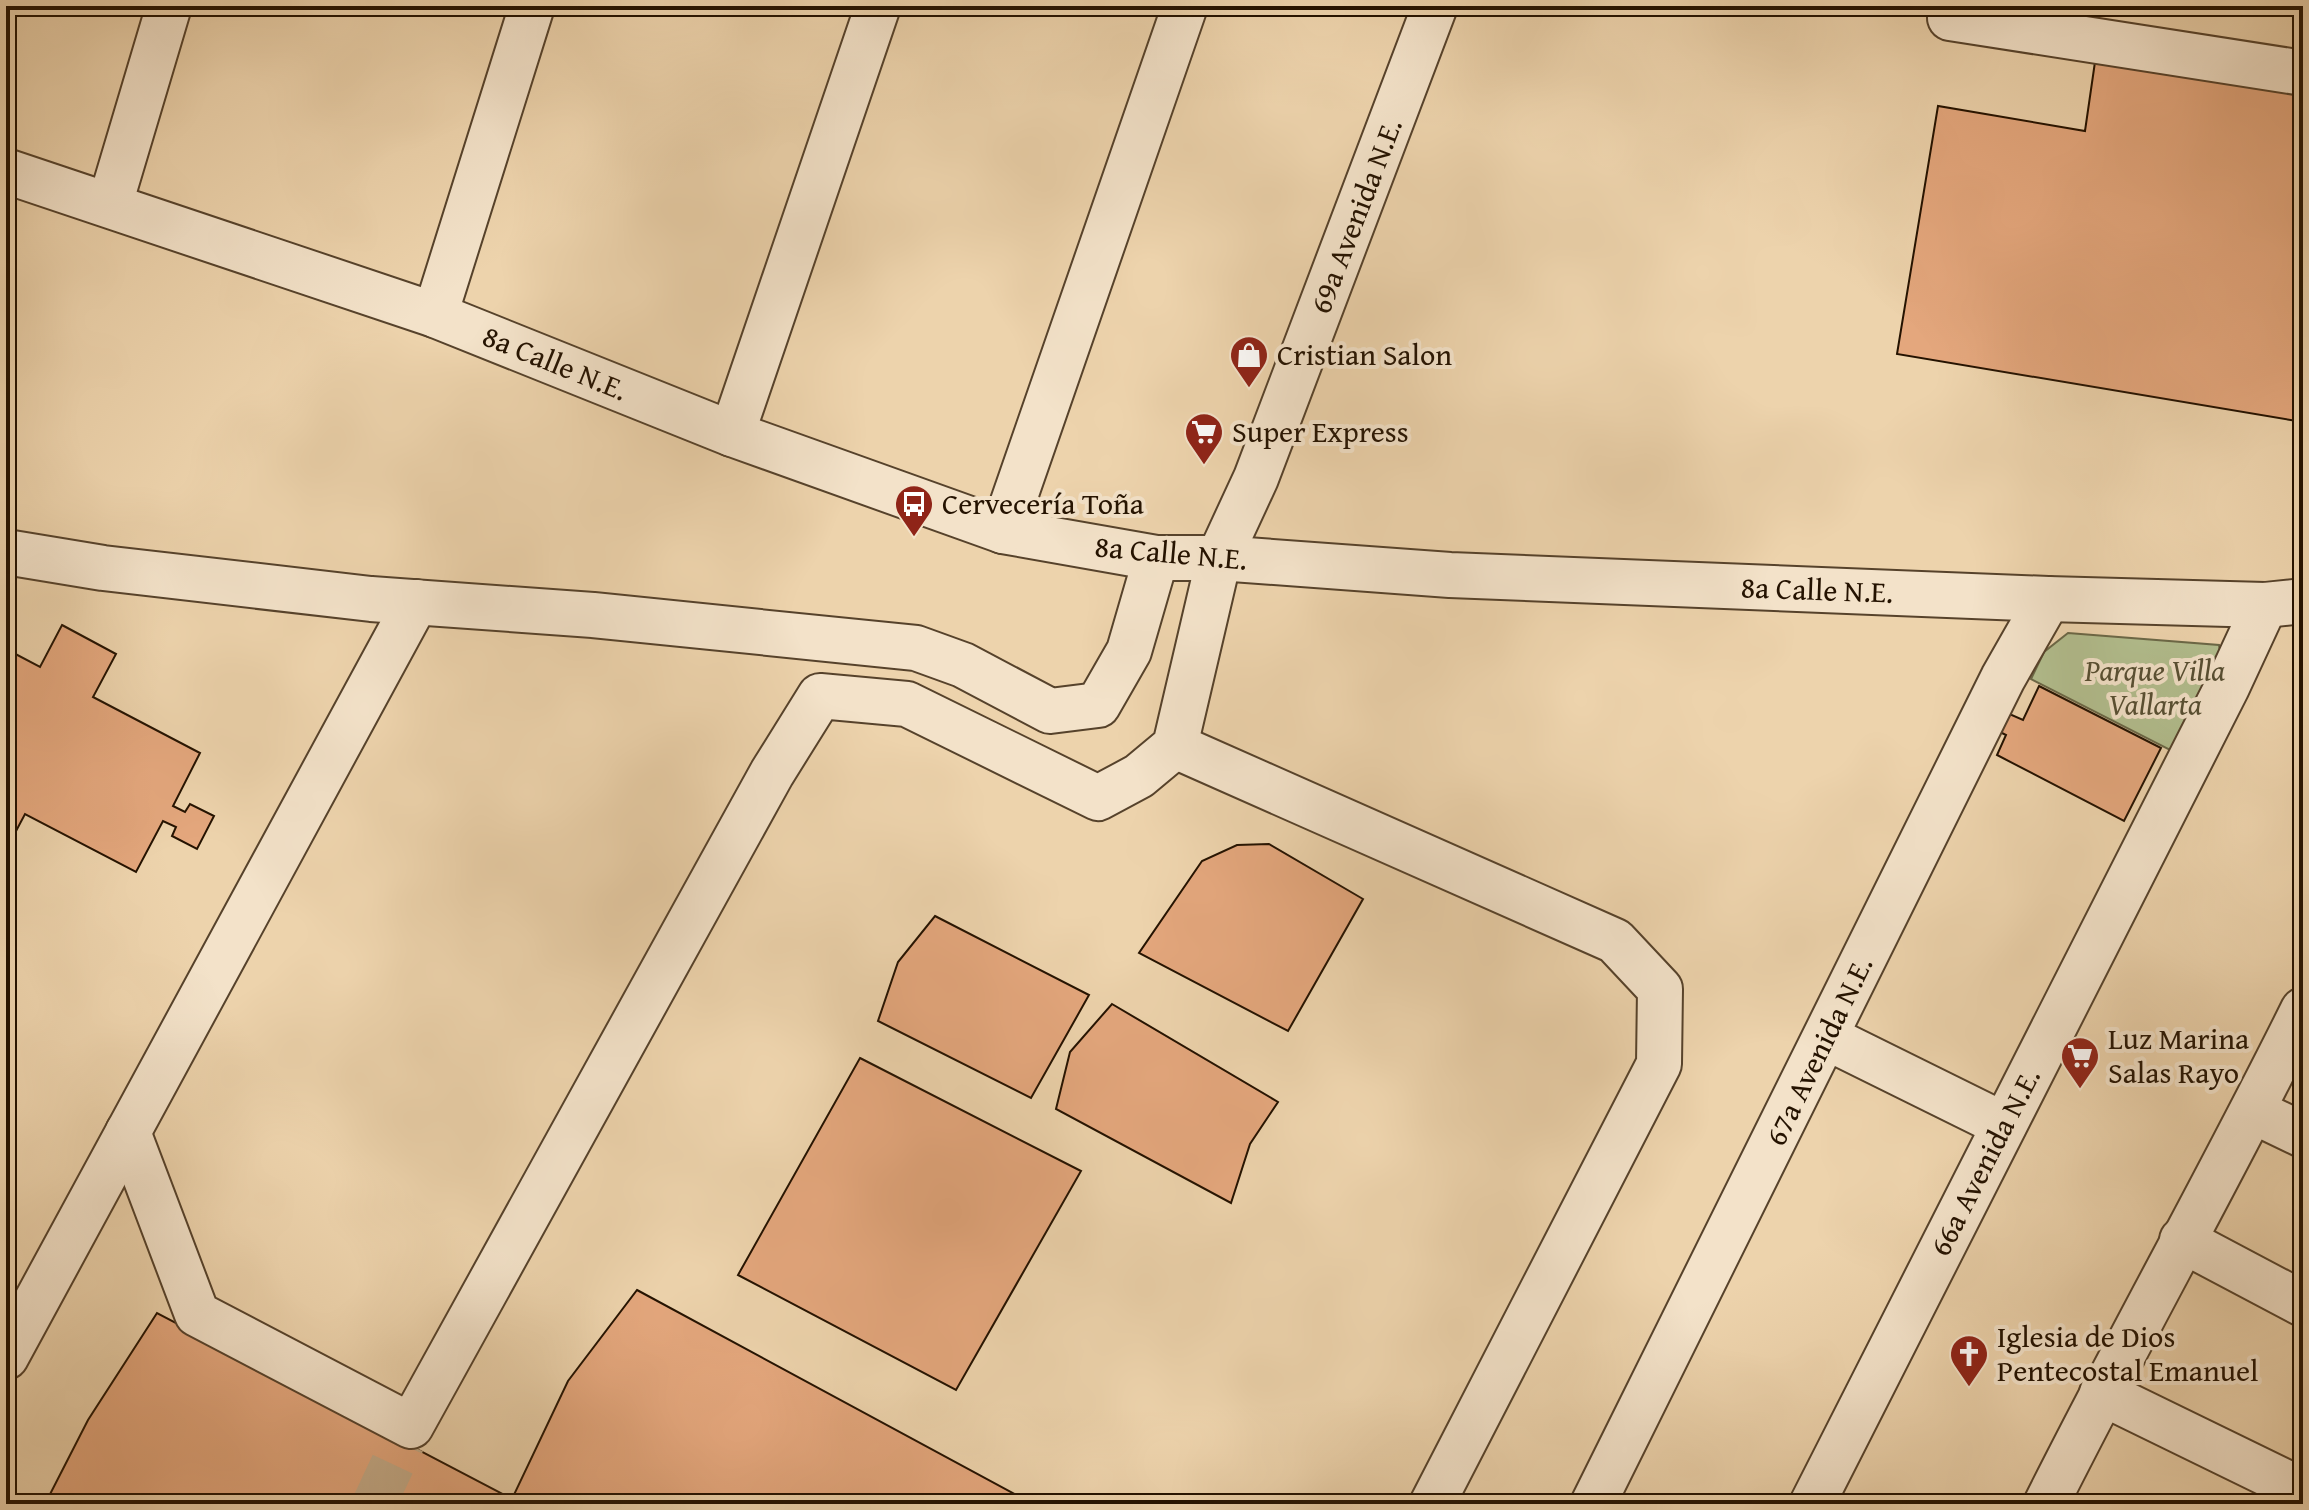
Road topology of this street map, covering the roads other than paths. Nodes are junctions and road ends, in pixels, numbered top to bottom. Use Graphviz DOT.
graph roads {
  1 [pos="169,6"];
  2 [pos="532,6"];
  3 [pos="878,6"];
  4 [pos="1185,6"];
  5 [pos="1435,6"];
  6 [pos="1950,18"];
  7 [pos="2075,21"];
  8 [pos="2303,73"];
  9 [pos="6,171"];
  10 [pos="110,204"];
  11 [pos="435,315"];
  12 [pos="732,434"];
  13 [pos="1003,531"];
  14 [pos="6,552"];
  15 [pos="1156,558"];
  16 [pos="1219,558"];
  17 [pos="2048,599"];
  18 [pos="416,602"];
  19 [pos="2284,603"];
  20 [pos="1175,746"];
  21 [pos="2303,1010"];
  22 [pos="1826,1037"];
  23 [pos="2253,1111"];
  24 [pos="2004,1125"];
  25 [pos="128,1132"];
  26 [pos="2303,1135"];
  27 [pos="2182,1240"];
  28 [pos="2303,1304"];
  29 [pos="6,1357"];
  30 [pos="2102,1393"];
  31 [pos="2303,1491"];
  32 [pos="1432,1504"];
  33 [pos="1593,1504"];
  34 [pos="1812,1504"];
  35 [pos="2046,1504"];
  1 -- 10 [label="street"];
  2 -- 11 [label="street"];
  3 -- 12 [label="street"];
  4 -- 13 [label="street"];
  5 -- 16 [label="street, 69a Avenida N.E."];
  6 -- 7 [label="street"];
  7 -- 8 [label="street"];
  9 -- 10 [label="street, 8a Calle N.E."];
  10 -- 11 [label="street, 8a Calle N.E."];
  11 -- 12 [label="street, 8a Calle N.E."];
  12 -- 13 [label="street, 8a Calle N.E."];
  13 -- 15 [label="street, 8a Calle N.E."];
  14 -- 18 [label="street"];
  15 -- 16 [label="street, 8a Calle N.E."];
  15 -- 18 [label="street"];
  16 -- 17 [label="street, 8a Calle N.E."];
  16 -- 20 [label="street, 69a Avenida N.E."];
  17 -- 19 [label="street, 8a Calle N.E."];
  17 -- 22 [label="street, 67a Avenida N.E."];
  18 -- 25 [label="street"];
  19 -- 24 [label="street, 66a Avenida N.E."];
  20 -- 25 [label="street"];
  20 -- 32 [label="street"];
  21 -- 23 [label="street"];
  22 -- 24 [label="street"];
  22 -- 33 [label="street, 67a Avenida N.E."];
  23 -- 26 [label="street"];
  23 -- 27 [label="street"];
  24 -- 34 [label="street, 66a Avenida N.E."];
  25 -- 29 [label="street"];
  27 -- 28 [label="street"];
  27 -- 30 [label="street"];
  30 -- 31 [label="street"];
  30 -- 35 [label="street"];
}
